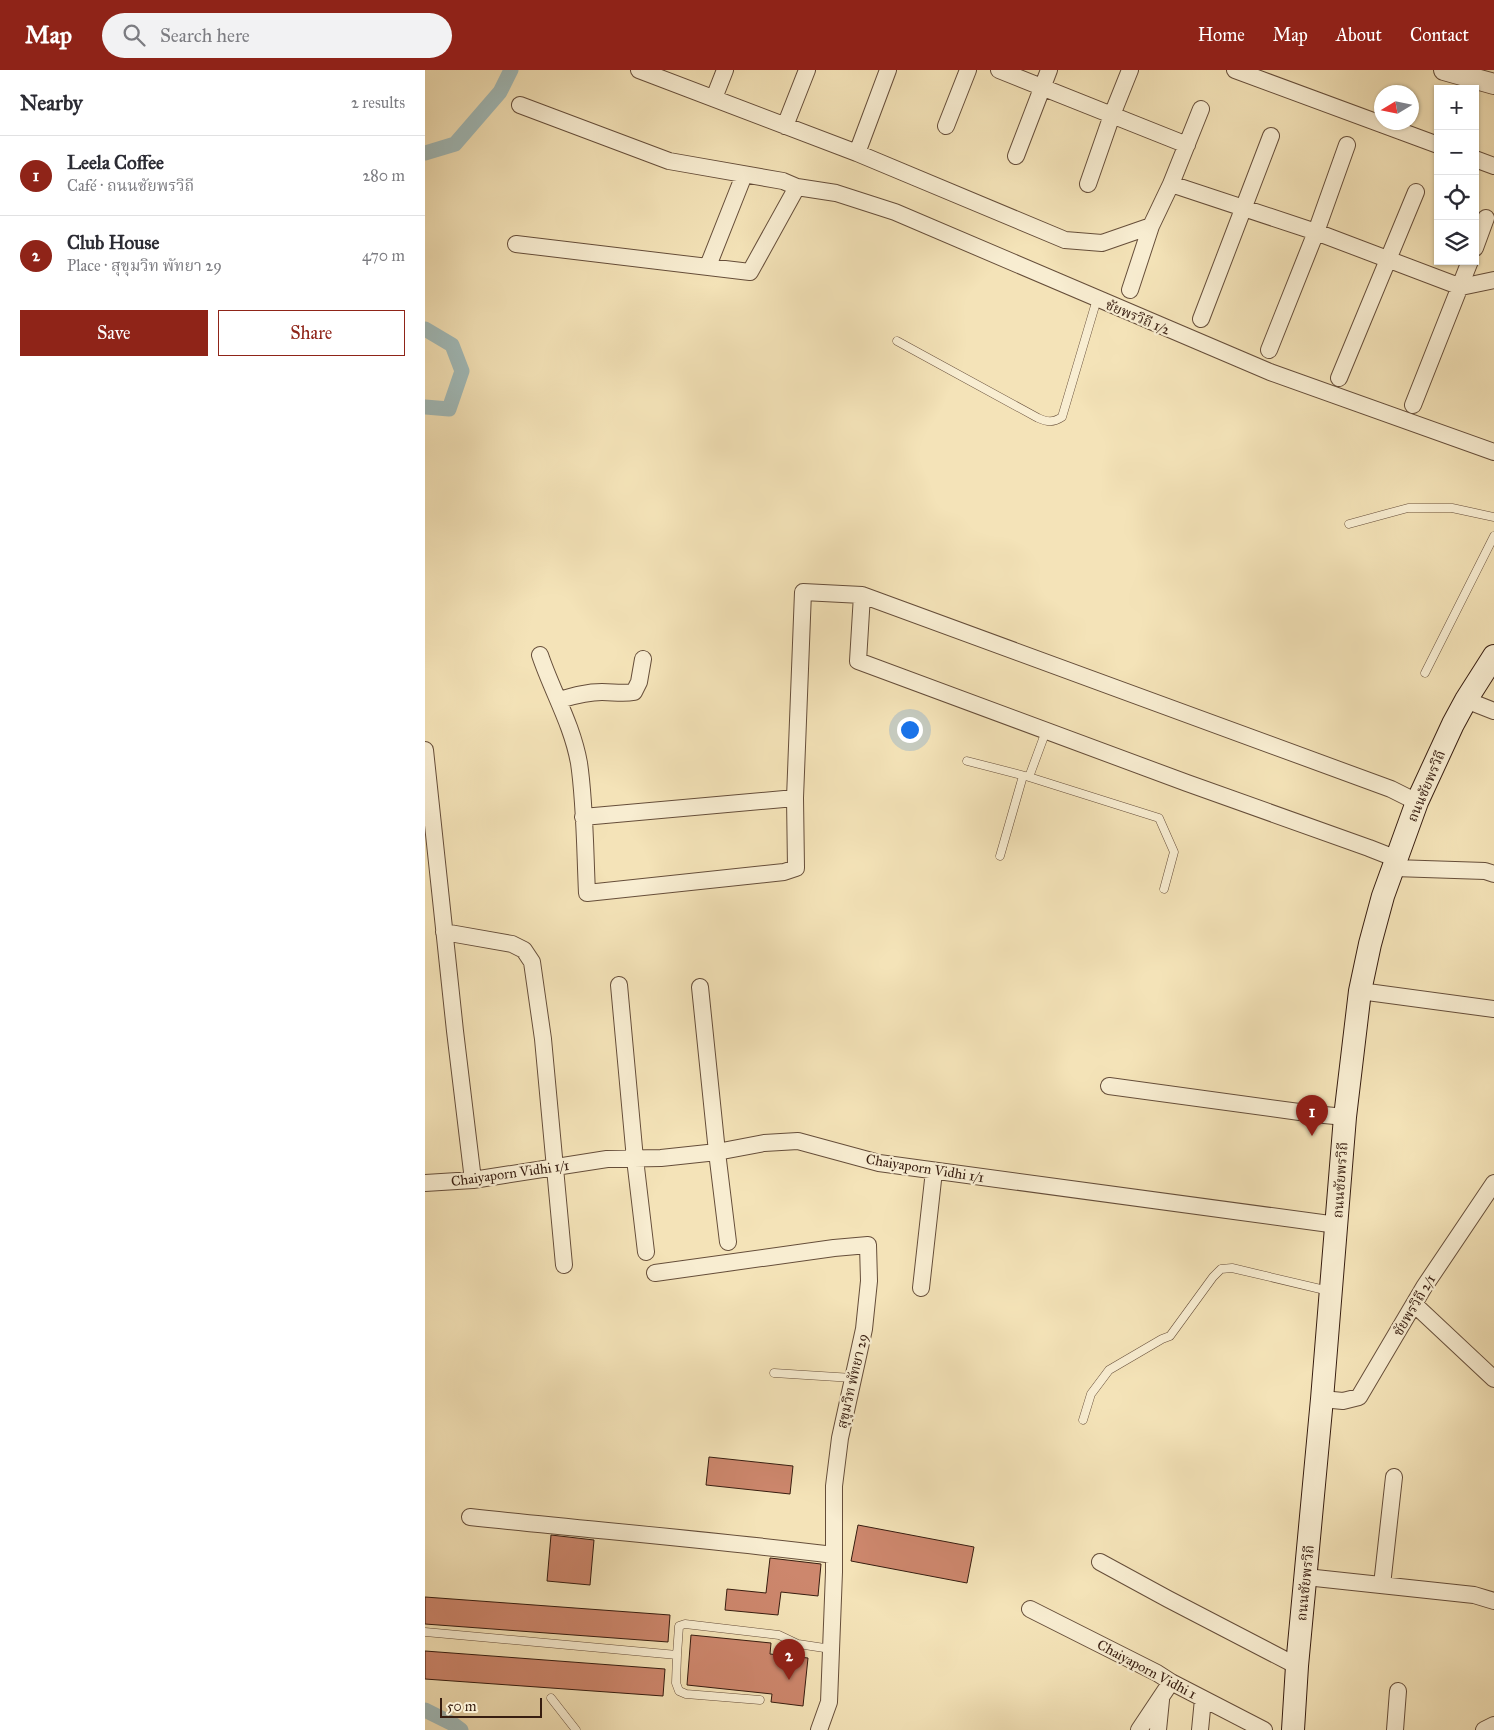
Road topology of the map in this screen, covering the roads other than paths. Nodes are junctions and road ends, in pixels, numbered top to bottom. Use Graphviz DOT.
graph roads {
  1 [pos="725,70"];
  2 [pos="807,70"];
  3 [pos="888,70"];
  4 [pos="967,70"];
  5 [pos="999,70"];
  6 [pos="1049,70"];
  7 [pos="1130,70"];
  8 [pos="1235,70"];
  9 [pos="1444,70"];
  10 [pos="643,71"];
  11 [pos="1494,84"];
  12 [pos="1043,87"];
  13 [pos="714,98"];
  14 [pos="520,105"];
  15 [pos="1201,109"];
  16 [pos="1111,115"];
  17 [pos="785,126"];
  18 [pos="946,126"];
  19 [pos="1271,136"];
  20 [pos="1187,144"];
  21 [pos="1434,144"];
  22 [pos="1347,145"];
  23 [pos="857,153"];
  24 [pos="1016,156"];
  25 [pos="1479,160"];
  26 [pos="1494,166"];
  27 [pos="744,175"];
  28 [pos="790,184"];
  29 [pos="1088,184"];
  30 [pos="1171,184"];
  31 [pos="1416,192"];
  32 [pos="1244,208"];
  33 [pos="1486,218"];
  34 [pos="1151,226"];
  35 [pos="1317,232"];
  36 [pos="1479,237"];
  37 [pos="516,244"];
  38 [pos="1388,260"];
  39 [pos="1469,265"];
  40 [pos="707,266"];
  41 [pos="1494,280"];
  42 [pos="1461,287"];
  43 [pos="1130,290"];
  44 [pos="1097,300"];
  45 [pos="1201,319"];
  46 [pos="897,341"];
  47 [pos="1269,350"];
  48 [pos="1339,378"];
  49 [pos="1413,405"];
  50 [pos="1494,452"];
  51 [pos="1494,516"];
  52 [pos="1349,524"];
  53 [pos="1494,536"];
  54 [pos="862,595"];
  55 [pos="540,655"];
  56 [pos="1494,656"];
  57 [pos="643,659"];
  58 [pos="1425,673"];
  59 [pos="559,700"];
  60 [pos="1466,700"];
  61 [pos="1494,711"];
  62 [pos="1046,731"];
  63 [pos="425,750"];
  64 [pos="967,761"];
  65 [pos="1026,776"];
  66 [pos="795,798"];
  67 [pos="1417,802"];
  68 [pos="583,817"];
  69 [pos="1000,856"];
  70 [pos="1395,864"];
  71 [pos="1494,874"];
  72 [pos="1164,889"];
  73 [pos="444,932"];
  74 [pos="619,985"];
  75 [pos="700,987"];
  76 [pos="1360,991"];
  77 [pos="1494,1009"];
  78 [pos="1109,1086"];
  79 [pos="1345,1117"];
  80 [pos="717,1152"];
  81 [pos="635,1159"];
  82 [pos="555,1167"];
  83 [pos="934,1171"];
  84 [pos="473,1180"];
  85 [pos="425,1182"];
  86 [pos="1494,1184"];
  87 [pos="1337,1225"];
  88 [pos="728,1242"];
  89 [pos="646,1252"];
  90 [pos="564,1265"];
  91 [pos="655,1273"];
  92 [pos="921,1288"];
  93 [pos="1331,1291"];
  94 [pos="1414,1304"];
  95 [pos="774,1373"];
  96 [pos="853,1378"];
  97 [pos="1494,1380"];
  98 [pos="1323,1399"];
  99 [pos="1083,1420"];
  100 [pos="1394,1477"];
  101 [pos="470,1517"];
  102 [pos="834,1555"];
  103 [pos="1100,1562"];
  104 [pos="1306,1577"];
  105 [pos="1383,1585"];
  106 [pos="1494,1601"];
  107 [pos="1030,1609"];
  108 [pos="425,1632"];
  109 [pos="831,1649"];
  110 [pos="677,1655"];
  111 [pos="1297,1666"];
  112 [pos="1171,1682"];
  113 [pos="1398,1691"];
  114 [pos="551,1698"];
  115 [pos="1161,1698"];
  116 [pos="1203,1699"];
  117 [pos="760,1700"];
  118 [pos="1494,1726"];
  119 [pos="577,1730"];
  120 [pos="819,1730"];
  121 [pos="1139,1730"];
  122 [pos="1158,1730"];
  123 [pos="1200,1730"];
  124 [pos="1264,1730"];
  125 [pos="1293,1730"];
  126 [pos="1395,1730"];
  127 [pos="1485,1730"];
  1 -- 13 [label="street"];
  2 -- 17 [label="street"];
  3 -- 23 [label="street"];
  4 -- 18 [label="street"];
  5 -- 12 [label="street"];
  6 -- 12 [label="street"];
  7 -- 16 [label="street"];
  8 -- 21 [label="street"];
  9 -- 11 [label="street"];
  10 -- 13 [label="street"];
  12 -- 16 [label="street"];
  12 -- 24 [label="street"];
  13 -- 17 [label="street"];
  14 -- 27 [label="street, ชัยพรวิถี 1/2"];
  15 -- 20 [label="street"];
  16 -- 20 [label="street"];
  16 -- 29 [label="street"];
  17 -- 23 [label="street"];
  19 -- 32 [label="street"];
  20 -- 30 [label="street"];
  22 -- 35 [label="street"];
  23 -- 34 [label="street"];
  25 -- 26 [label="street"];
  27 -- 28 [label="street, ชัยพรวิถี 1/2"];
  27 -- 40 [label="street"];
  28 -- 40 [label="street"];
  28 -- 44 [label="street, ชัยพรวิถี 1/2"];
  30 -- 32 [label="street"];
  30 -- 34 [label="street"];
  31 -- 38 [label="street"];
  32 -- 35 [label="street"];
  32 -- 45 [label="street"];
  33 -- 36 [label="street"];
  34 -- 43 [label="street"];
  35 -- 38 [label="street"];
  35 -- 47 [label="street"];
  37 -- 40 [label="street"];
  38 -- 42 [label="street"];
  38 -- 48 [label="street"];
  39 -- 42 [label="street"];
  41 -- 42 [label="street"];
  42 -- 49 [label="street"];
  44 -- 46 [label="lane"];
  44 -- 50 [label="street, ชัยพรวิถี 1/2"];
  51 -- 52 [label="lane"];
  53 -- 58 [label="lane"];
  54 -- 62 [label="street"];
  54 -- 66 [label="street"];
  54 -- 67 [label="street"];
  55 -- 59 [label="street"];
  56 -- 60 [label="main road, ถนนชัยพรวิถี"];
  57 -- 59 [label="street"];
  59 -- 68 [label="street"];
  60 -- 61 [label="street"];
  60 -- 67 [label="main road, ถนนชัยพรวิถี"];
  62 -- 65 [label="lane"];
  62 -- 70 [label="street"];
  63 -- 73 [label="street"];
  64 -- 65 [label="lane"];
  65 -- 69 [label="lane"];
  65 -- 72 [label="lane"];
  66 -- 68 [label="street"];
  66 -- 68 [label="street"];
  67 -- 70 [label="main road, ถนนชัยพรวิถี"];
  70 -- 71 [label="street"];
  70 -- 76 [label="main road, ถนนชัยพรวิถี"];
  73 -- 82 [label="street"];
  73 -- 84 [label="street"];
  74 -- 81 [label="street"];
  75 -- 80 [label="street"];
  76 -- 77 [label="street"];
  76 -- 79 [label="main road, ถนนชัยพรวิถี"];
  78 -- 79 [label="street"];
  79 -- 87 [label="main road, ถนนชัยพรวิถี"];
  80 -- 81 [label="street, Chaiyaporn Vidhi 1/1"];
  80 -- 83 [label="street, Chaiyaporn Vidhi 1/1"];
  80 -- 88 [label="street"];
  81 -- 82 [label="street, Chaiyaporn Vidhi 1/1"];
  81 -- 89 [label="street"];
  82 -- 84 [label="street, Chaiyaporn Vidhi 1/1"];
  82 -- 90 [label="street"];
  83 -- 87 [label="street, Chaiyaporn Vidhi 1/1"];
  83 -- 92 [label="street"];
  84 -- 85 [label="street, Chaiyaporn Vidhi 1/1"];
  86 -- 94 [label="street, ชัยพรวิถี 2/1"];
  87 -- 93 [label="main road, ถนนชัยพรวิถี"];
  91 -- 96 [label="street, สุขุมวิท พัทยา 29"];
  93 -- 98 [label="main road, ถนนชัยพรวิถี"];
  93 -- 99 [label="lane"];
  94 -- 97 [label="street"];
  94 -- 98 [label="street, ชัยพรวิถี 2/1"];
  95 -- 96 [label="lane"];
  96 -- 102 [label="street, สุขุมวิท พัทยา 29"];
  98 -- 104 [label="main road, ถนนชัยพรวิถี"];
  100 -- 105 [label="street"];
  101 -- 102 [label="street"];
  102 -- 109 [label="street, สุขุมวิท พัทยา 29"];
  103 -- 111 [label="street"];
  104 -- 105 [label="street"];
  104 -- 111 [label="main road, ถนนชัยพรวิถี"];
  105 -- 106 [label="street"];
  107 -- 112 [label="street, Chaiyaporn Vidhi 1"];
  108 -- 110 [label="lane"];
  109 -- 110 [label="lane"];
  109 -- 120 [label="street, สุขุมวิท พัทยา 29"];
  110 -- 117 [label="lane"];
  111 -- 125 [label="main road, ถนนชัยพรวิถี"];
  112 -- 115 [label="street"];
  112 -- 116 [label="street, Chaiyaporn Vidhi 1"];
  113 -- 126 [label="street"];
  114 -- 119 [label="lane"];
  115 -- 121 [label="street"];
  115 -- 122 [label="street"];
  116 -- 123 [label="street"];
  116 -- 124 [label="street, Chaiyaporn Vidhi 1"];
  118 -- 127 [label="street"];
}
